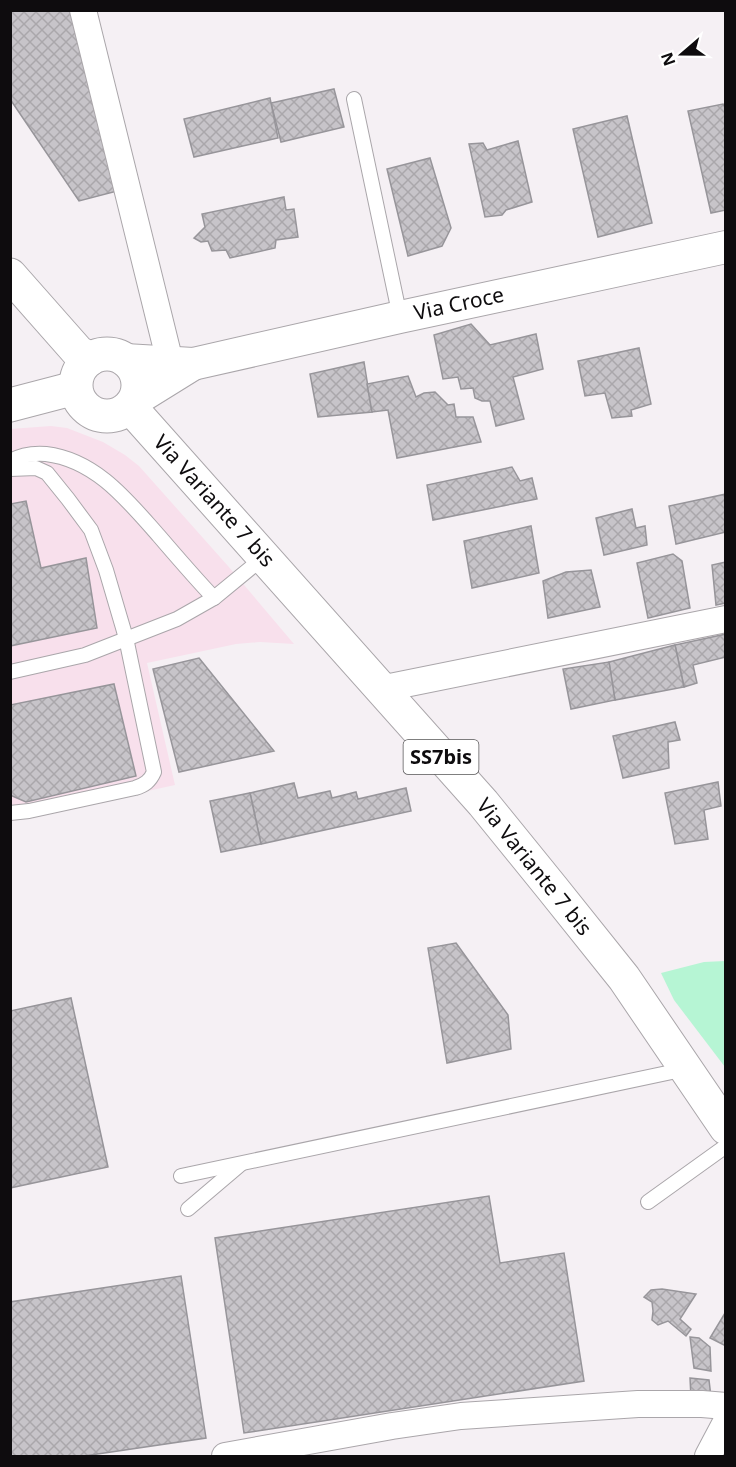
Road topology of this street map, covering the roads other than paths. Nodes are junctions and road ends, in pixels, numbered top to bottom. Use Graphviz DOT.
graph roads {
  1 [pos="83,10"];
  2 [pos="354,99"];
  3 [pos="726,247"];
  4 [pos="10,275"];
  5 [pos="400,317"];
  6 [pos="90,359"];
  7 [pos="125,360"];
  8 [pos="182,363"];
  9 [pos="75,388"];
  10 [pos="132,403"];
  11 [pos="10,405"];
  12 [pos="10,461"];
  13 [pos="10,469"];
  14 [pos="264,557"];
  15 [pos="214,598"];
  16 [pos="726,619"];
  17 [pos="126,638"];
  18 [pos="10,672"];
  19 [pos="380,689"];
  20 [pos="10,813"];
  21 [pos="686,1069"];
  22 [pos="726,1128"];
  23 [pos="726,1146"];
  24 [pos="244,1162"];
  25 [pos="181,1176"];
  26 [pos="648,1202"];
  27 [pos="188,1209"];
  28 [pos="726,1406"];
  29 [pos="726,1422"];
  30 [pos="225,1456"];
  31 [pos="708,1456"];
  1 -- 8 [label="street"];
  2 -- 5 [label="lane"];
  3 -- 5 [label="street, Via Croce"];
  4 -- 6 [label="main road"];
  5 -- 8 [label="street, Via Croce"];
  6 -- 7 [label="main road"];
  6 -- 9 [label="main road"];
  7 -- 8 [label="street, Via Croce"];
  7 -- 10 [label="main road"];
  8 -- 10 [label="street, Via Croce"];
  9 -- 10 [label="main road"];
  9 -- 11 [label="main road"];
  10 -- 14 [label="main road, Via Variante 7 bis / SS7bis"];
  12 -- 15 [label="lane"];
  13 -- 17 [label="lane"];
  14 -- 15 [label="lane"];
  14 -- 19 [label="main road, Via Variante 7 bis / SS7bis"];
  15 -- 17 [label="lane"];
  16 -- 19 [label="street"];
  17 -- 18 [label="lane"];
  17 -- 20 [label="lane"];
  19 -- 21 [label="main road, Via Variante 7 bis / SS7bis"];
  21 -- 22 [label="main road, Via Variante 7 bis / SS7bis"];
  21 -- 24 [label="lane"];
  23 -- 26 [label="lane"];
  24 -- 25 [label="lane"];
  24 -- 27 [label="lane"];
  28 -- 30 [label="street"];
  29 -- 31 [label="street"];
}
